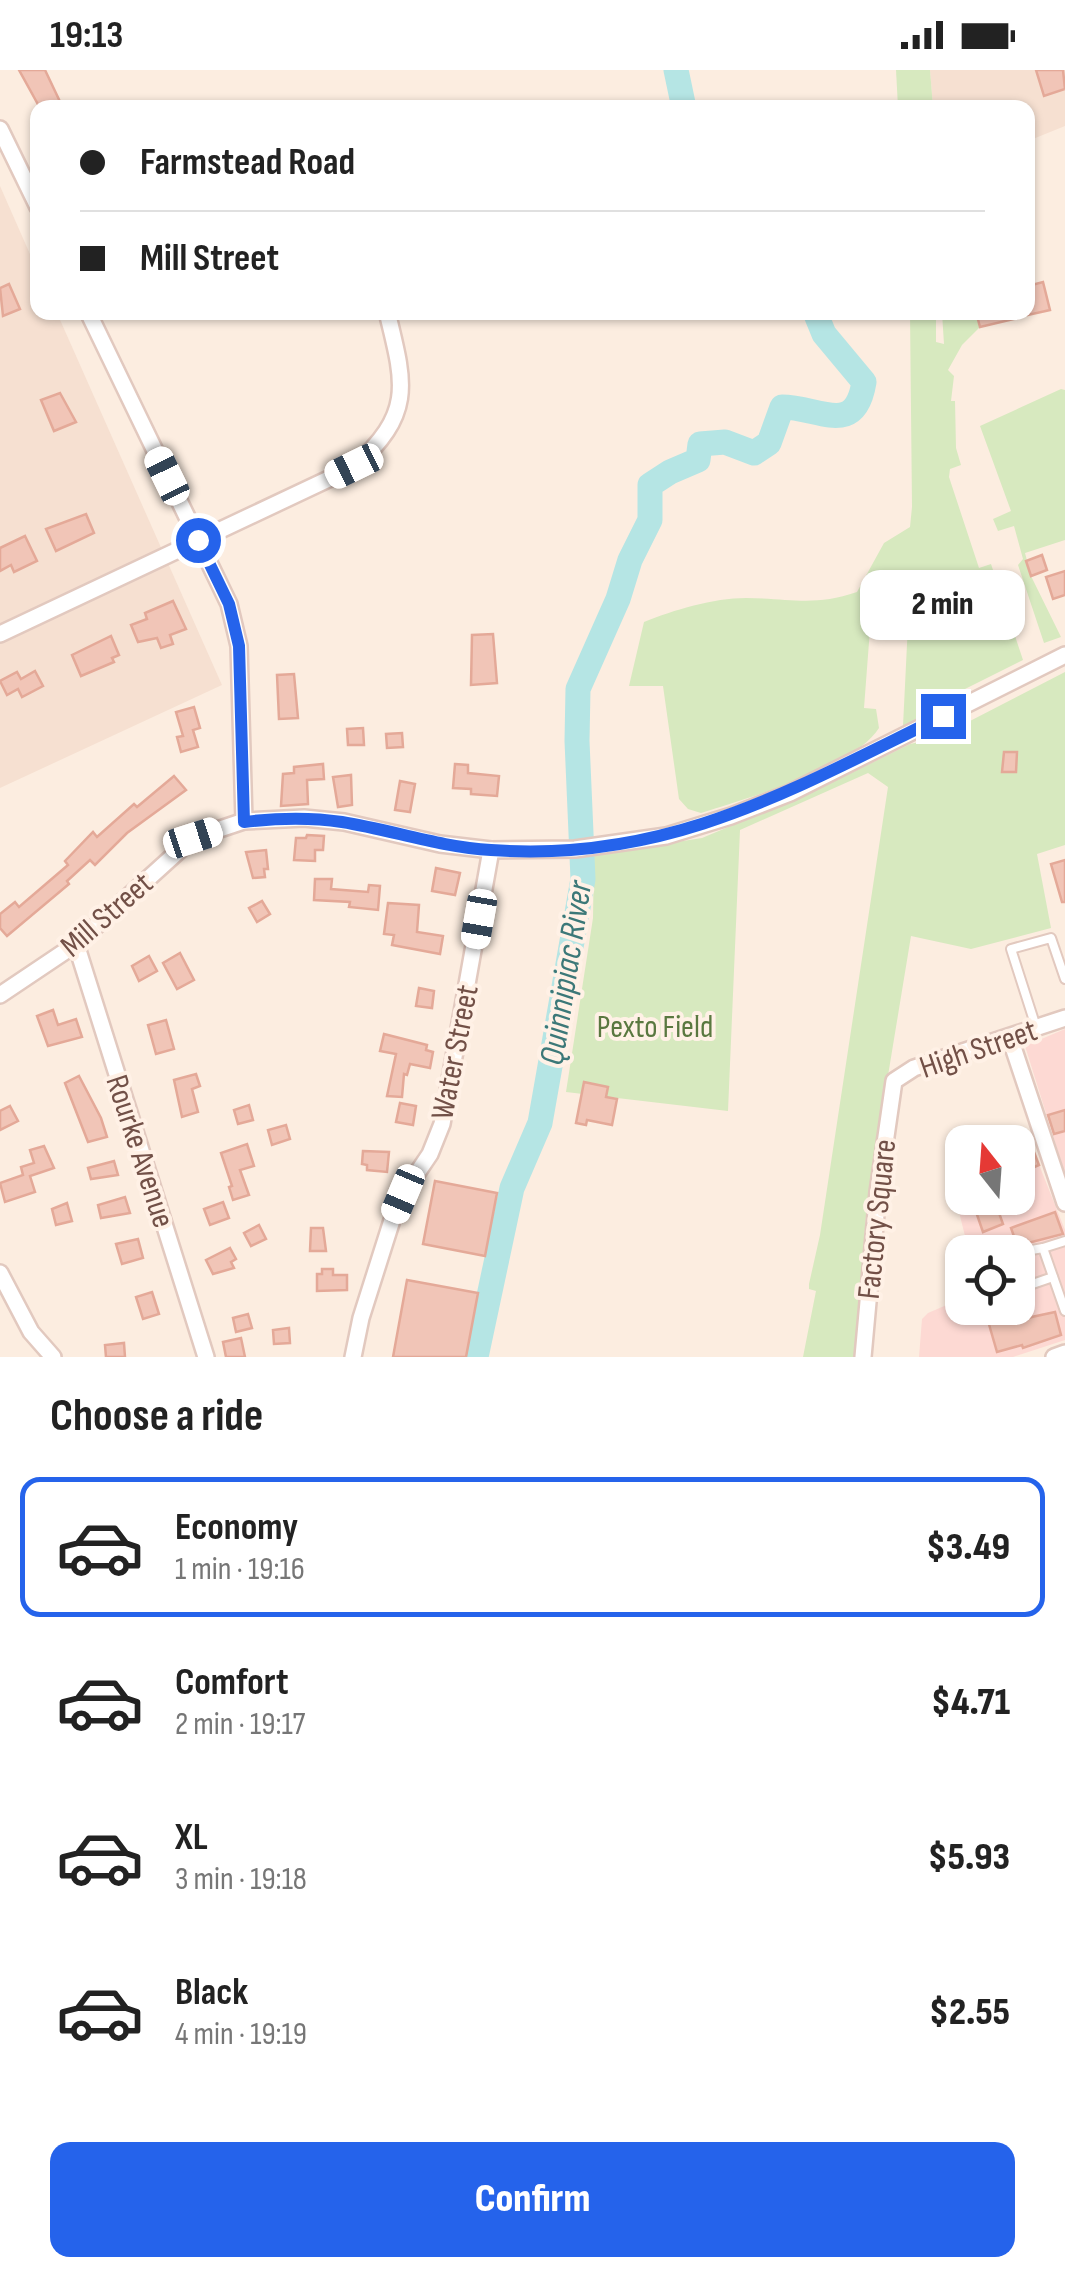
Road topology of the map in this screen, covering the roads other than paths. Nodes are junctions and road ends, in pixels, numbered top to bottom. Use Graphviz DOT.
graph roads {
  1 [pos="0,129"];
  2 [pos="30,191"];
  3 [pos="92,320"];
  4 [pos="389,320"];
  5 [pos="198,540"];
  6 [pos="0,634"];
  7 [pos="1065,655"];
  8 [pos="244,822"];
  9 [pos="491,850"];
  10 [pos="76,944"];
  11 [pos="1065,979"];
  12 [pos="0,995"];
  13 [pos="1065,1018"];
  14 [pos="1036,1027"];
  15 [pos="1010,1038"];
  16 [pos="894,1081"];
  17 [pos="1065,1202"];
  18 [pos="1065,1241"];
  19 [pos="1043,1248"];
  20 [pos="1035,1249"];
  21 [pos="0,1273"];
  22 [pos="1053,1277"];
  23 [pos="1035,1283"];
  24 [pos="1065,1312"];
  25 [pos="1065,1353"];
  26 [pos="53,1357"];
  27 [pos="206,1357"];
  28 [pos="353,1357"];
  29 [pos="864,1357"];
  30 [pos="1054,1357"];
  1 -- 2 [label="street"];
  3 -- 5 [label="street"];
  4 -- 5 [label="street"];
  5 -- 6 [label="street"];
  5 -- 8 [label="street"];
  7 -- 9 [label="street, Mill Street"];
  8 -- 9 [label="street, Mill Street"];
  8 -- 10 [label="street, Mill Street"];
  9 -- 28 [label="street, Water Street"];
  10 -- 12 [label="street, Mill Street"];
  10 -- 27 [label="street, Rourke Avenue"];
  11 -- 14 [label="lane"];
  13 -- 14 [label="street, High Street"];
  14 -- 15 [label="street, High Street"];
  15 -- 16 [label="street, High Street"];
  15 -- 17 [label="street"];
  16 -- 29 [label="street, Factory Square"];
  18 -- 19 [label="lane"];
  19 -- 20 [label="lane"];
  19 -- 22 [label="lane"];
  21 -- 26 [label="street"];
  22 -- 23 [label="lane"];
  22 -- 24 [label="lane"];
  25 -- 30 [label="street"];
}
